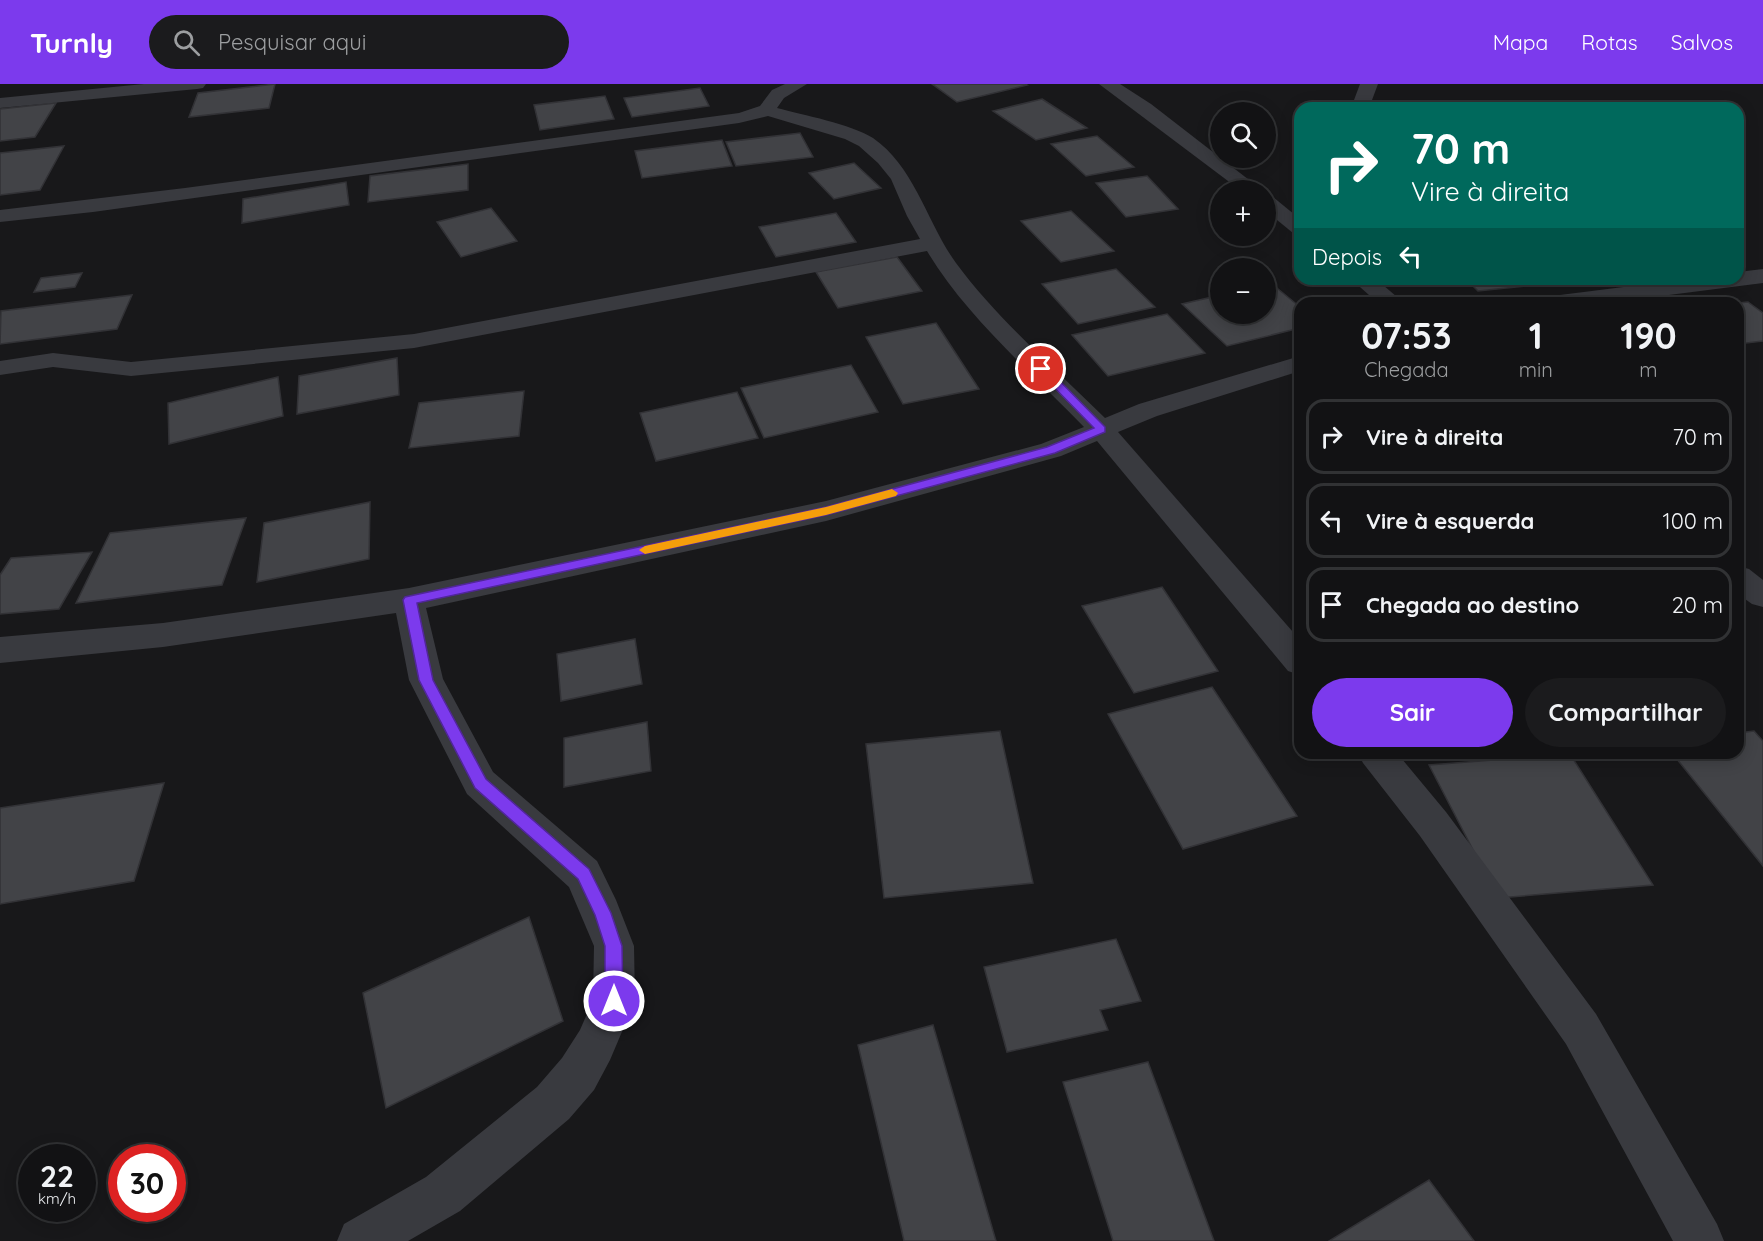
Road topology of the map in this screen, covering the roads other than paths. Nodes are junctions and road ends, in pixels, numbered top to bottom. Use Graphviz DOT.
graph roads {
  1 [pos="197,84"];
  2 [pos="798,84"];
  3 [pos="1108,84"];
  4 [pos="1369,84"];
  5 [pos="1362,102"];
  6 [pos="0,103"];
  7 [pos="766,110"];
  8 [pos="1239,180"];
  9 [pos="1277,202"];
  10 [pos="0,216"];
  11 [pos="1294,222"];
  12 [pos="933,243"];
  13 [pos="1763,276"];
  14 [pos="1744,278"];
  15 [pos="1370,285"];
  16 [pos="1693,285"];
  17 [pos="1384,297"];
  18 [pos="1599,297"];
  19 [pos="1294,365"];
  20 [pos="0,368"];
  21 [pos="1101,429"];
  22 [pos="1744,582"];
  23 [pos="1763,596"];
  24 [pos="410,600"];
  25 [pos="0,650"];
  26 [pos="1294,655"];
  27 [pos="1381,759"];
  28 [pos="362,1241"];
  29 [pos="1700,1241"];
  1 -- 6 [label="street"];
  2 -- 7 [label="street"];
  3 -- 8 [label="street"];
  4 -- 5 [label="street"];
  7 -- 10 [label="street"];
  7 -- 12 [label="street"];
  9 -- 11 [label="street"];
  12 -- 20 [label="street"];
  12 -- 21 [label="street"];
  13 -- 14 [label="street"];
  15 -- 17 [label="street"];
  16 -- 18 [label="street"];
  19 -- 21 [label="street"];
  21 -- 24 [label="street"];
  21 -- 26 [label="street"];
  22 -- 23 [label="street"];
  24 -- 25 [label="street"];
  24 -- 28 [label="street"];
  27 -- 29 [label="street"];
}
